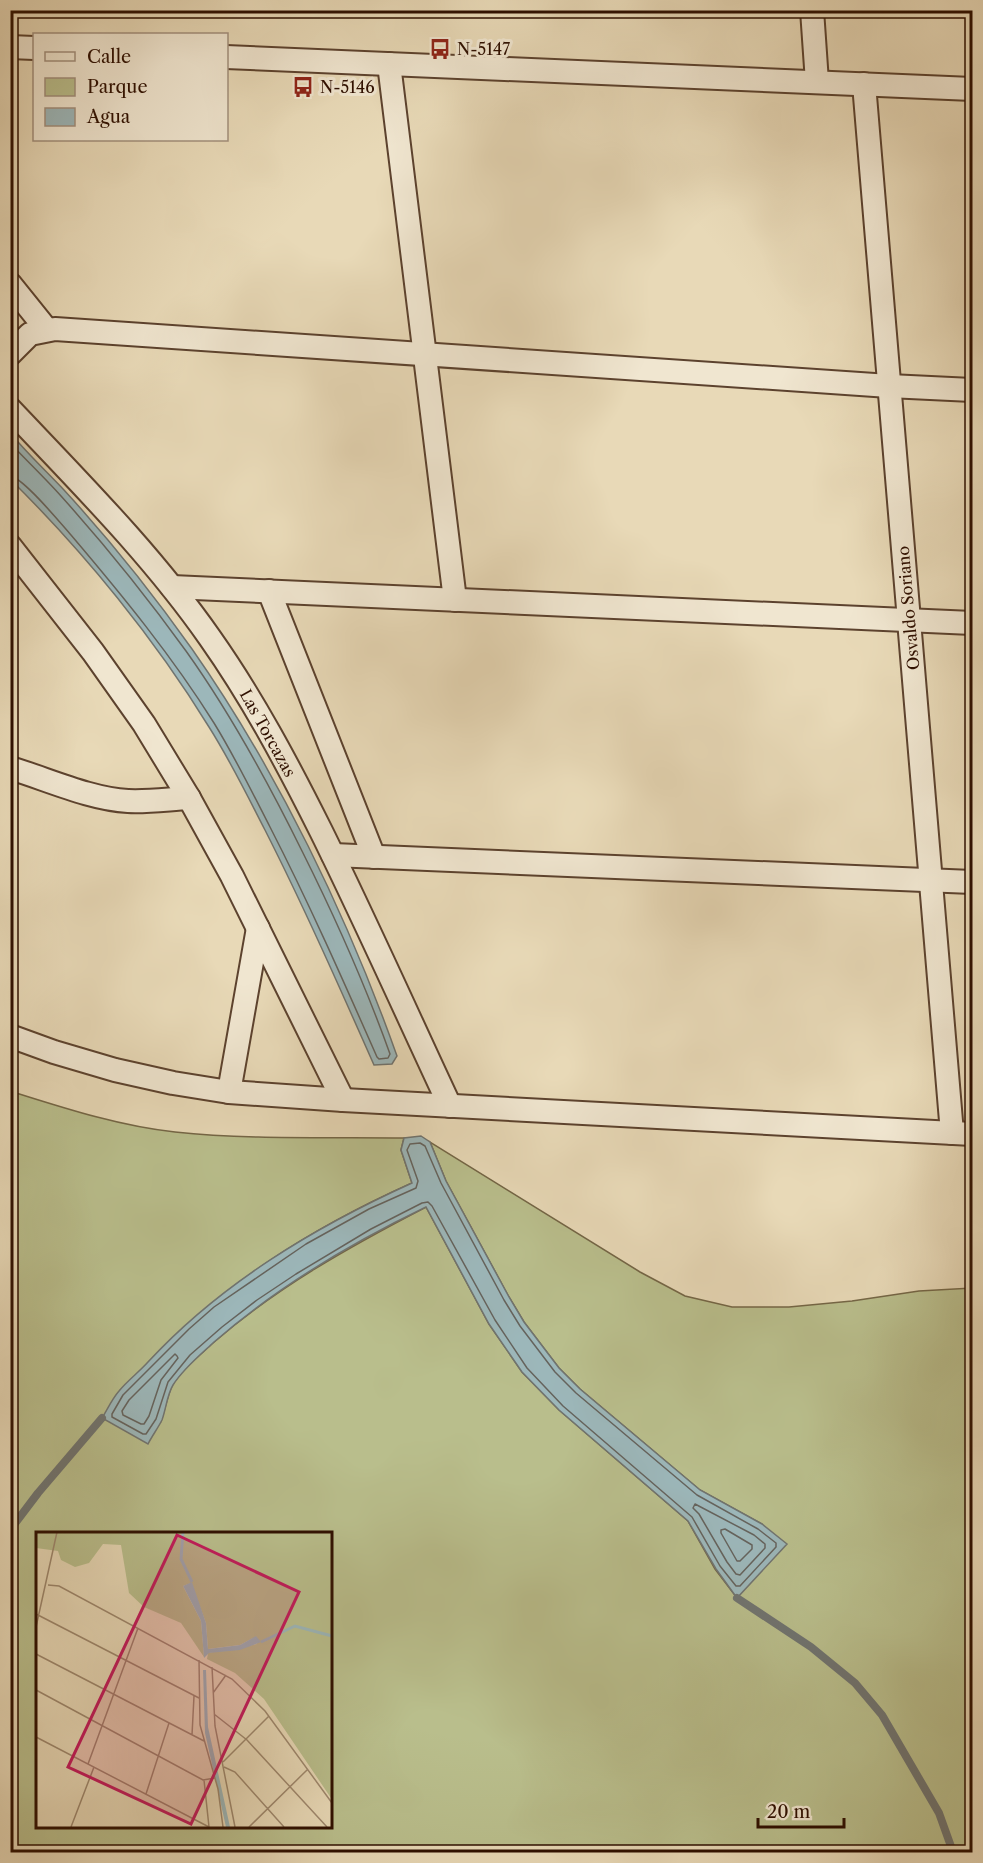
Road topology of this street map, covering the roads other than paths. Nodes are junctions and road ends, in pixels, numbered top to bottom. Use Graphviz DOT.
graph roads {
  1 [pos="812,10"];
  2 [pos="10,47"];
  3 [pos="33,48"];
  4 [pos="228,57"];
  5 [pos="388,64"];
  6 [pos="817,82"];
  7 [pos="864,84"];
  8 [pos="972,89"];
  9 [pos="10,285"];
  10 [pos="47,330"];
  11 [pos="10,354"];
  12 [pos="424,354"];
  13 [pos="889,387"];
  14 [pos="972,390"];
  15 [pos="10,409"];
  16 [pos="10,546"];
  17 [pos="172,587"];
  18 [pos="269,591"];
  19 [pos="454,600"];
  20 [pos="909,621"];
  21 [pos="972,623"];
  22 [pos="10,768"];
  23 [pos="189,798"];
  24 [pos="333,855"];
  25 [pos="374,857"];
  26 [pos="931,880"];
  27 [pos="972,882"];
  28 [pos="258,928"];
  29 [pos="10,1036"];
  30 [pos="229,1092"];
  31 [pos="343,1100"];
  32 [pos="450,1106"];
  33 [pos="962,1133"];
  1 -- 6 [label="street"];
  2 -- 3 [label="street"];
  4 -- 5 [label="street"];
  5 -- 6 [label="street"];
  5 -- 12 [label="street"];
  6 -- 7 [label="street"];
  7 -- 8 [label="street"];
  7 -- 13 [label="street, Osvaldo Soriano"];
  9 -- 10 [label="street"];
  10 -- 11 [label="street"];
  10 -- 12 [label="street"];
  12 -- 13 [label="street"];
  12 -- 19 [label="street"];
  13 -- 14 [label="street"];
  13 -- 20 [label="street, Osvaldo Soriano"];
  15 -- 17 [label="street, Las Torcazas"];
  16 -- 23 [label="street"];
  17 -- 18 [label="street"];
  17 -- 24 [label="street, Las Torcazas"];
  18 -- 19 [label="street"];
  18 -- 25 [label="street"];
  19 -- 20 [label="street"];
  20 -- 21 [label="street"];
  20 -- 26 [label="street, Osvaldo Soriano"];
  22 -- 23 [label="street"];
  23 -- 28 [label="street"];
  24 -- 25 [label="street"];
  24 -- 32 [label="street, Las Torcazas"];
  25 -- 26 [label="street"];
  26 -- 27 [label="street"];
  26 -- 33 [label="street, Osvaldo Soriano"];
  28 -- 30 [label="street"];
  28 -- 31 [label="street"];
  29 -- 30 [label="street"];
  30 -- 31 [label="street"];
  31 -- 32 [label="street"];
  32 -- 33 [label="street"];
}
